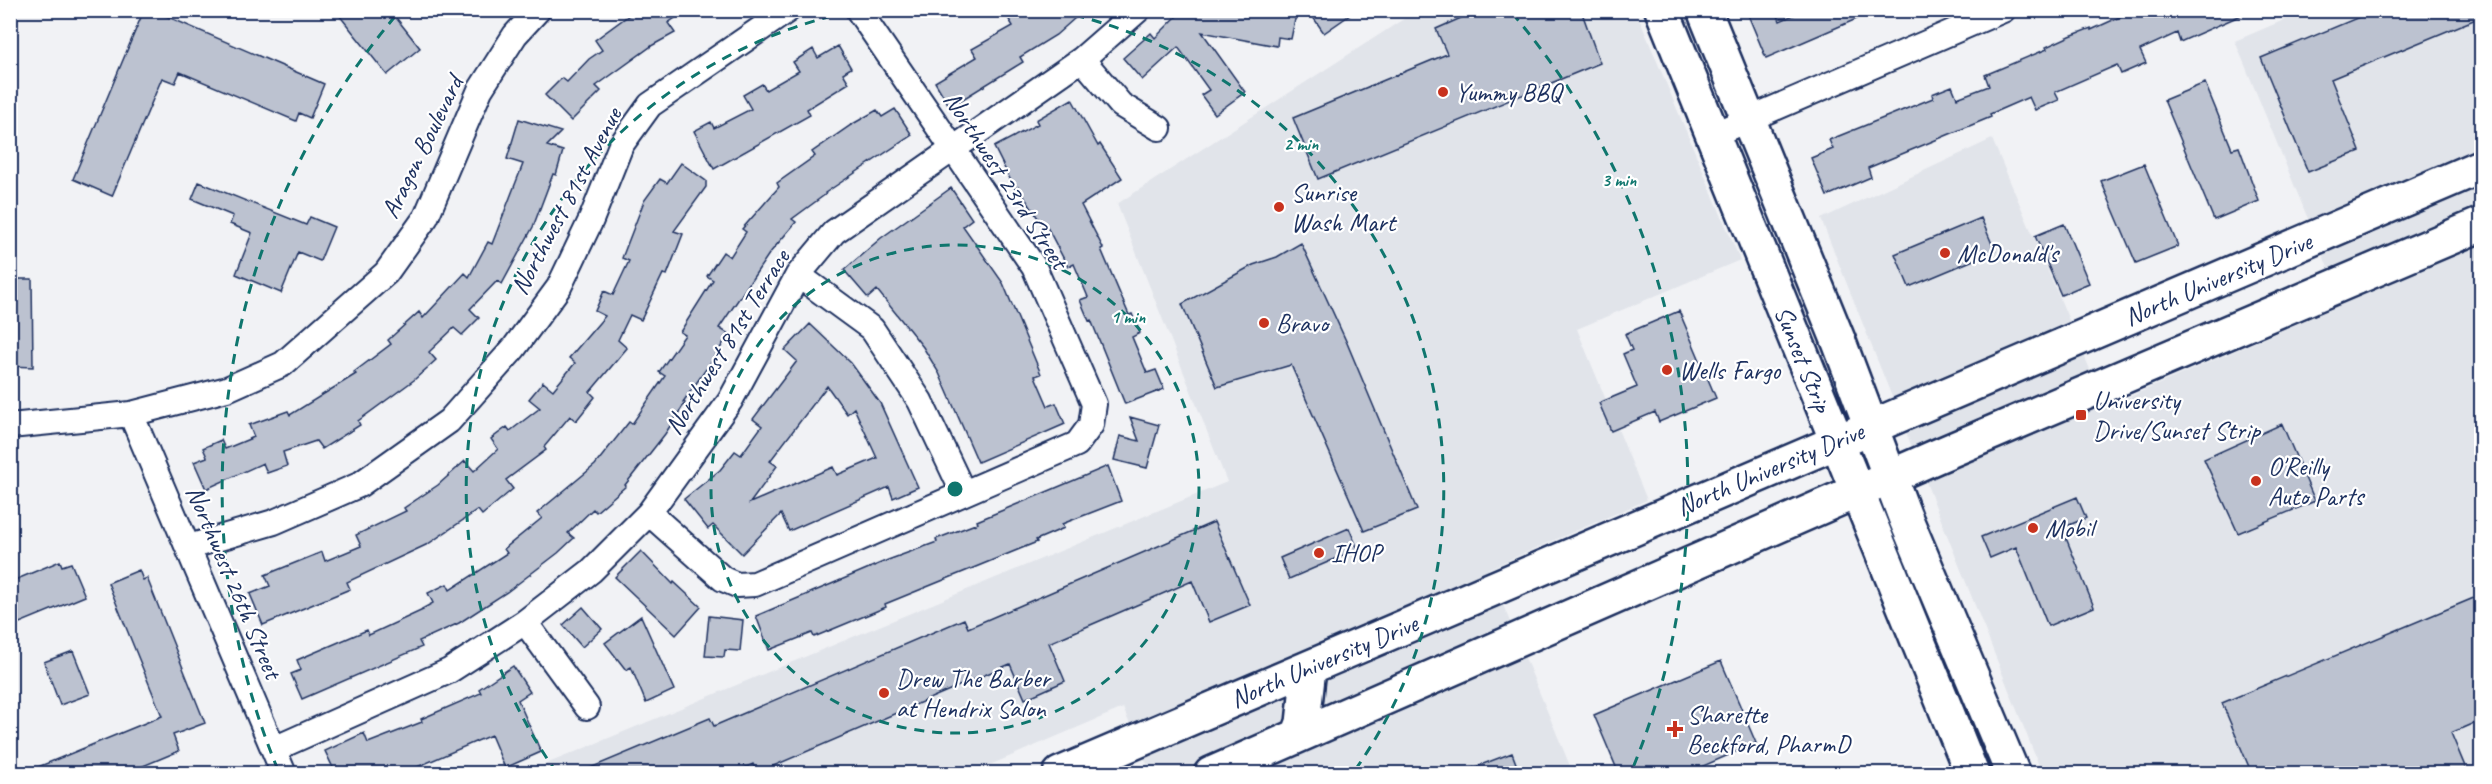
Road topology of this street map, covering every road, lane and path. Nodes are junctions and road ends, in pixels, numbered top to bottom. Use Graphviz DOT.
graph roads {
  1 [pos="538,10"];
  2 [pos="788,10"];
  3 [pos="858,10"];
  4 [pos="1138,10"];
  5 [pos="1662,10"];
  6 [pos="1704,10"];
  7 [pos="2003,10"];
  8 [pos="1082,59"];
  9 [pos="1748,119"];
  10 [pos="1159,128"];
  11 [pos="1712,135"];
  12 [pos="953,147"];
  13 [pos="2481,166"];
  14 [pos="2481,224"];
  15 [pos="798,275"];
  16 [pos="131,414"];
  17 [pos="10,426"];
  18 [pos="1871,426"];
  19 [pos="1836,441"];
  20 [pos="1890,477"];
  21 [pos="1857,491"];
  22 [pos="963,492"];
  23 [pos="649,513"];
  24 [pos="189,547"];
  25 [pos="525,622"];
  26 [pos="1309,668"];
  27 [pos="587,707"];
  28 [pos="1298,736"];
  29 [pos="274,749"];
  30 [pos="284,774"];
  31 [pos="1060,774"];
  32 [pos="1211,774"];
  33 [pos="1972,774"];
  34 [pos="2013,774"];
  1 -- 16 [label="street, Aragon Boulevard"];
  2 -- 24 [label="street, Northwest 81st Avenue"];
  3 -- 12 [label="street, Northwest 23rd Street"];
  4 -- 8 [label="street, Northwest 81st Terrace"];
  5 -- 11 [label="main road, Sunset Strip"];
  6 -- 9 [label="main road, Sunset Strip"];
  7 -- 9 [label="street"];
  8 -- 10 [label="street"];
  8 -- 12 [label="street, Northwest 81st Terrace"];
  9 -- 11 [label="street"];
  9 -- 18 [label="main road, Sunset Strip"];
  11 -- 19 [label="main road, Sunset Strip"];
  12 -- 15 [label="street, Northwest 81st Terrace"];
  12 -- 22 [label="street, Northwest 23rd Street"];
  13 -- 18 [label="main road, North University Drive"];
  14 -- 20 [label="main road, North University Drive"];
  15 -- 22 [label="street"];
  15 -- 23 [label="street, Northwest 81st Terrace"];
  16 -- 17 [label="street, Aragon Boulevard"];
  16 -- 24 [label="street, Northwest 26th Street"];
  18 -- 19 [label="main road, North University Drive"];
  18 -- 20 [label="main road, Sunset Strip"];
  19 -- 21 [label="main road, Sunset Strip"];
  19 -- 26 [label="main road, North University Drive"];
  20 -- 21 [label="main road, North University Drive"];
  20 -- 34 [label="main road, Sunset Strip"];
  21 -- 28 [label="main road, North University Drive"];
  21 -- 33 [label="main road, Sunset Strip"];
  22 -- 23 [label="street"];
  23 -- 25 [label="street, Northwest 81st Terrace"];
  24 -- 29 [label="street, Northwest 26th Street"];
  25 -- 27 [label="street"];
  25 -- 29 [label="street, Northwest 81st Terrace"];
  26 -- 28 [label="main road"];
  26 -- 31 [label="main road, North University Drive"];
  28 -- 32 [label="main road, North University Drive"];
  29 -- 30 [label="street, Northwest 26th Street"];
}
